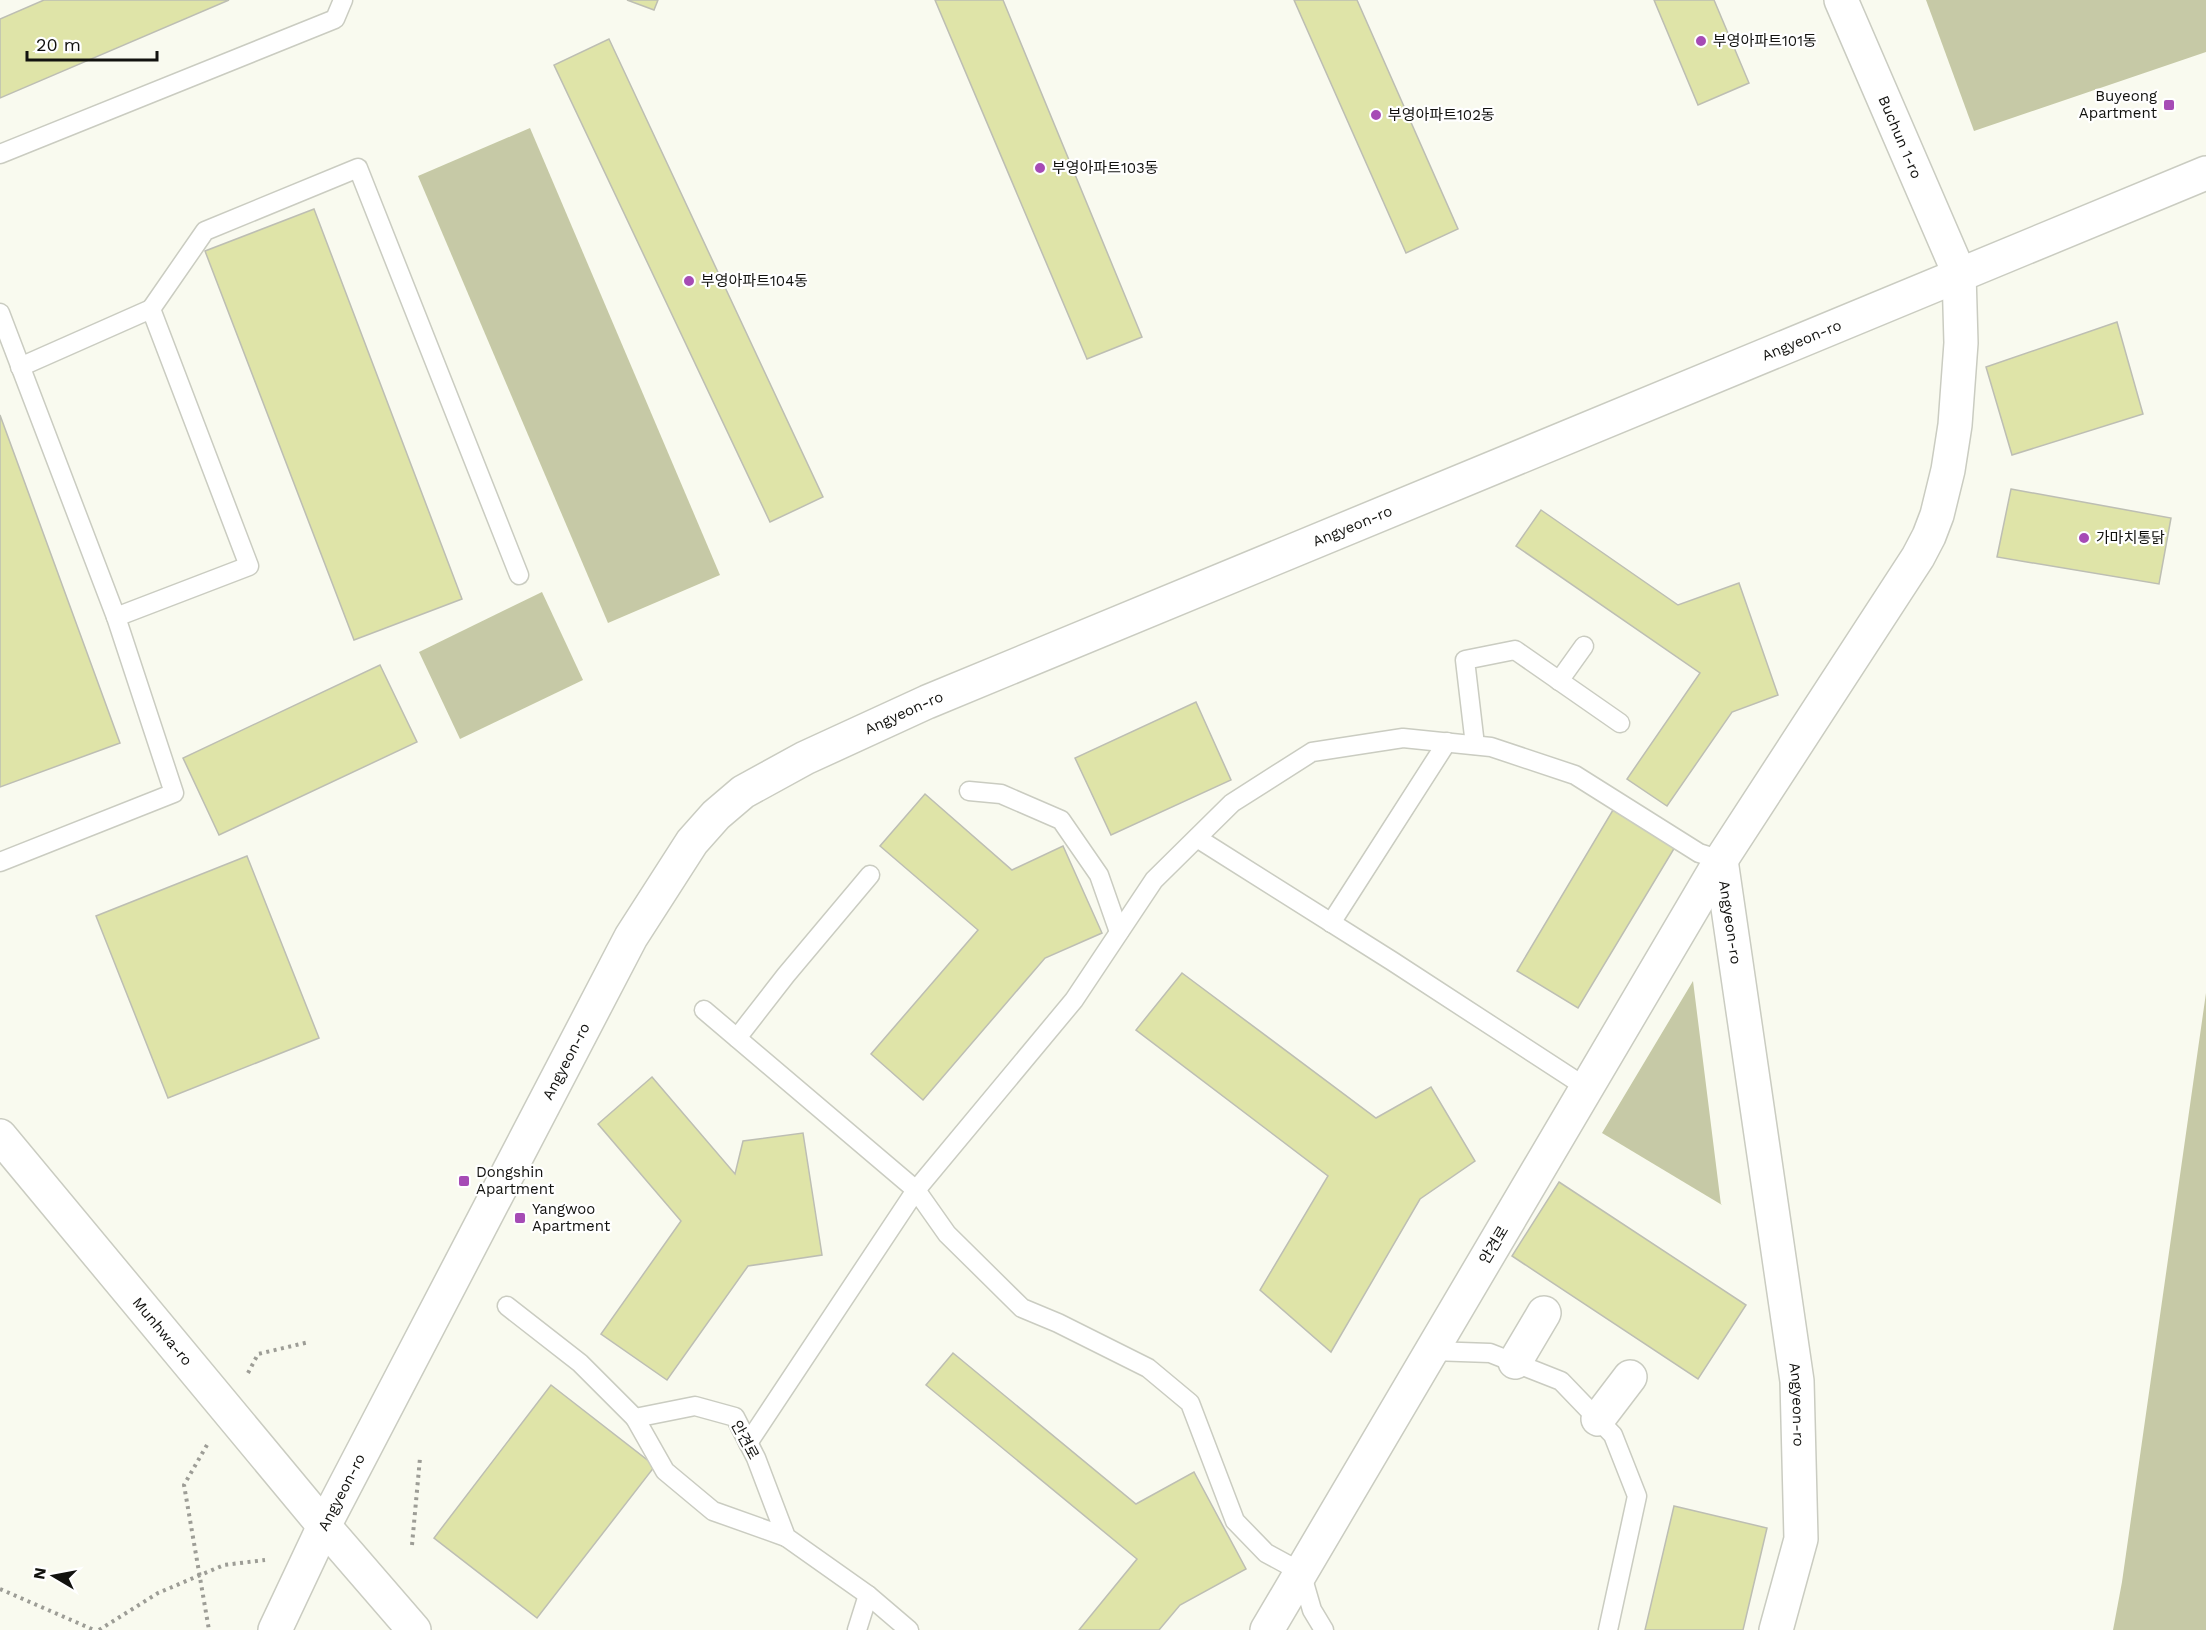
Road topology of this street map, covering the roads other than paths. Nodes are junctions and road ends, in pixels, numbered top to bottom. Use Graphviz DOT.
graph roads {
  1 [pos="343,0"];
  2 [pos="1841,0"];
  3 [pos="0,154"];
  4 [pos="2206,173"];
  5 [pos="1959,273"];
  6 [pos="151,309"];
  7 [pos="0,313"];
  8 [pos="20,367"];
  9 [pos="519,575"];
  10 [pos="116,617"];
  11 [pos="1584,646"];
  12 [pos="1559,681"];
  13 [pos="1620,723"];
  14 [pos="1448,742"];
  15 [pos="1475,746"];
  16 [pos="969,791"];
  17 [pos="1197,838"];
  18 [pos="1721,860"];
  19 [pos="0,862"];
  20 [pos="870,875"];
  21 [pos="1331,923"];
  22 [pos="1119,932"];
  23 [pos="704,1010"];
  24 [pos="737,1038"];
  25 [pos="1587,1088"];
  26 [pos="0,1136"];
  27 [pos="916,1190"];
  28 [pos="507,1306"];
  29 [pos="1544,1313"];
  30 [pos="1432,1350"];
  31 [pos="1515,1362"];
  32 [pos="1630,1377"];
  33 [pos="636,1418"];
  34 [pos="1598,1419"];
  35 [pos="748,1443"];
  36 [pos="786,1537"];
  37 [pos="317,1540"];
  38 [pos="1301,1572"];
  39 [pos="868,1595"];
  40 [pos="275,1630"];
  41 [pos="414,1630"];
  42 [pos="856,1630"];
  43 [pos="909,1630"];
  44 [pos="1267,1630"];
  45 [pos="1324,1630"];
  46 [pos="1608,1630"];
  47 [pos="1776,1630"];
  1 -- 3 [label="lane"];
  2 -- 5 [label="street, Buchun 1-ro"];
  4 -- 5 [label="street, Angyeon-ro"];
  5 -- 18 [label="street, Angyeon-ro"];
  5 -- 37 [label="street, Angyeon-ro"];
  6 -- 8 [label="lane"];
  6 -- 9 [label="lane"];
  6 -- 10 [label="lane"];
  7 -- 8 [label="lane"];
  8 -- 10 [label="lane"];
  10 -- 19 [label="lane"];
  11 -- 12 [label="lane"];
  12 -- 13 [label="lane"];
  12 -- 15 [label="lane"];
  14 -- 15 [label="lane"];
  14 -- 17 [label="lane"];
  14 -- 21 [label="lane"];
  15 -- 18 [label="lane"];
  16 -- 22 [label="lane"];
  17 -- 21 [label="lane"];
  17 -- 22 [label="lane"];
  18 -- 25 [label="street, 안견로"];
  18 -- 47 [label="street, Angyeon-ro"];
  20 -- 24 [label="lane"];
  21 -- 25 [label="lane"];
  22 -- 27 [label="lane"];
  23 -- 24 [label="lane"];
  24 -- 27 [label="lane"];
  25 -- 30 [label="street, 안견로"];
  26 -- 37 [label="street, Munhwa-ro"];
  27 -- 35 [label="lane"];
  27 -- 38 [label="lane"];
  28 -- 33 [label="lane"];
  29 -- 31 [label="street"];
  30 -- 31 [label="lane"];
  30 -- 38 [label="street, 안견로"];
  31 -- 34 [label="lane"];
  32 -- 34 [label="street"];
  33 -- 35 [label="lane, 안견로"];
  33 -- 36 [label="lane"];
  34 -- 46 [label="lane"];
  35 -- 36 [label="lane, 안견로"];
  36 -- 39 [label="lane"];
  37 -- 40 [label="street, Angyeon-ro"];
  37 -- 41 [label="street"];
  38 -- 44 [label="street, 안견로"];
  38 -- 45 [label="lane"];
  39 -- 42 [label="lane"];
  39 -- 43 [label="lane"];
}
